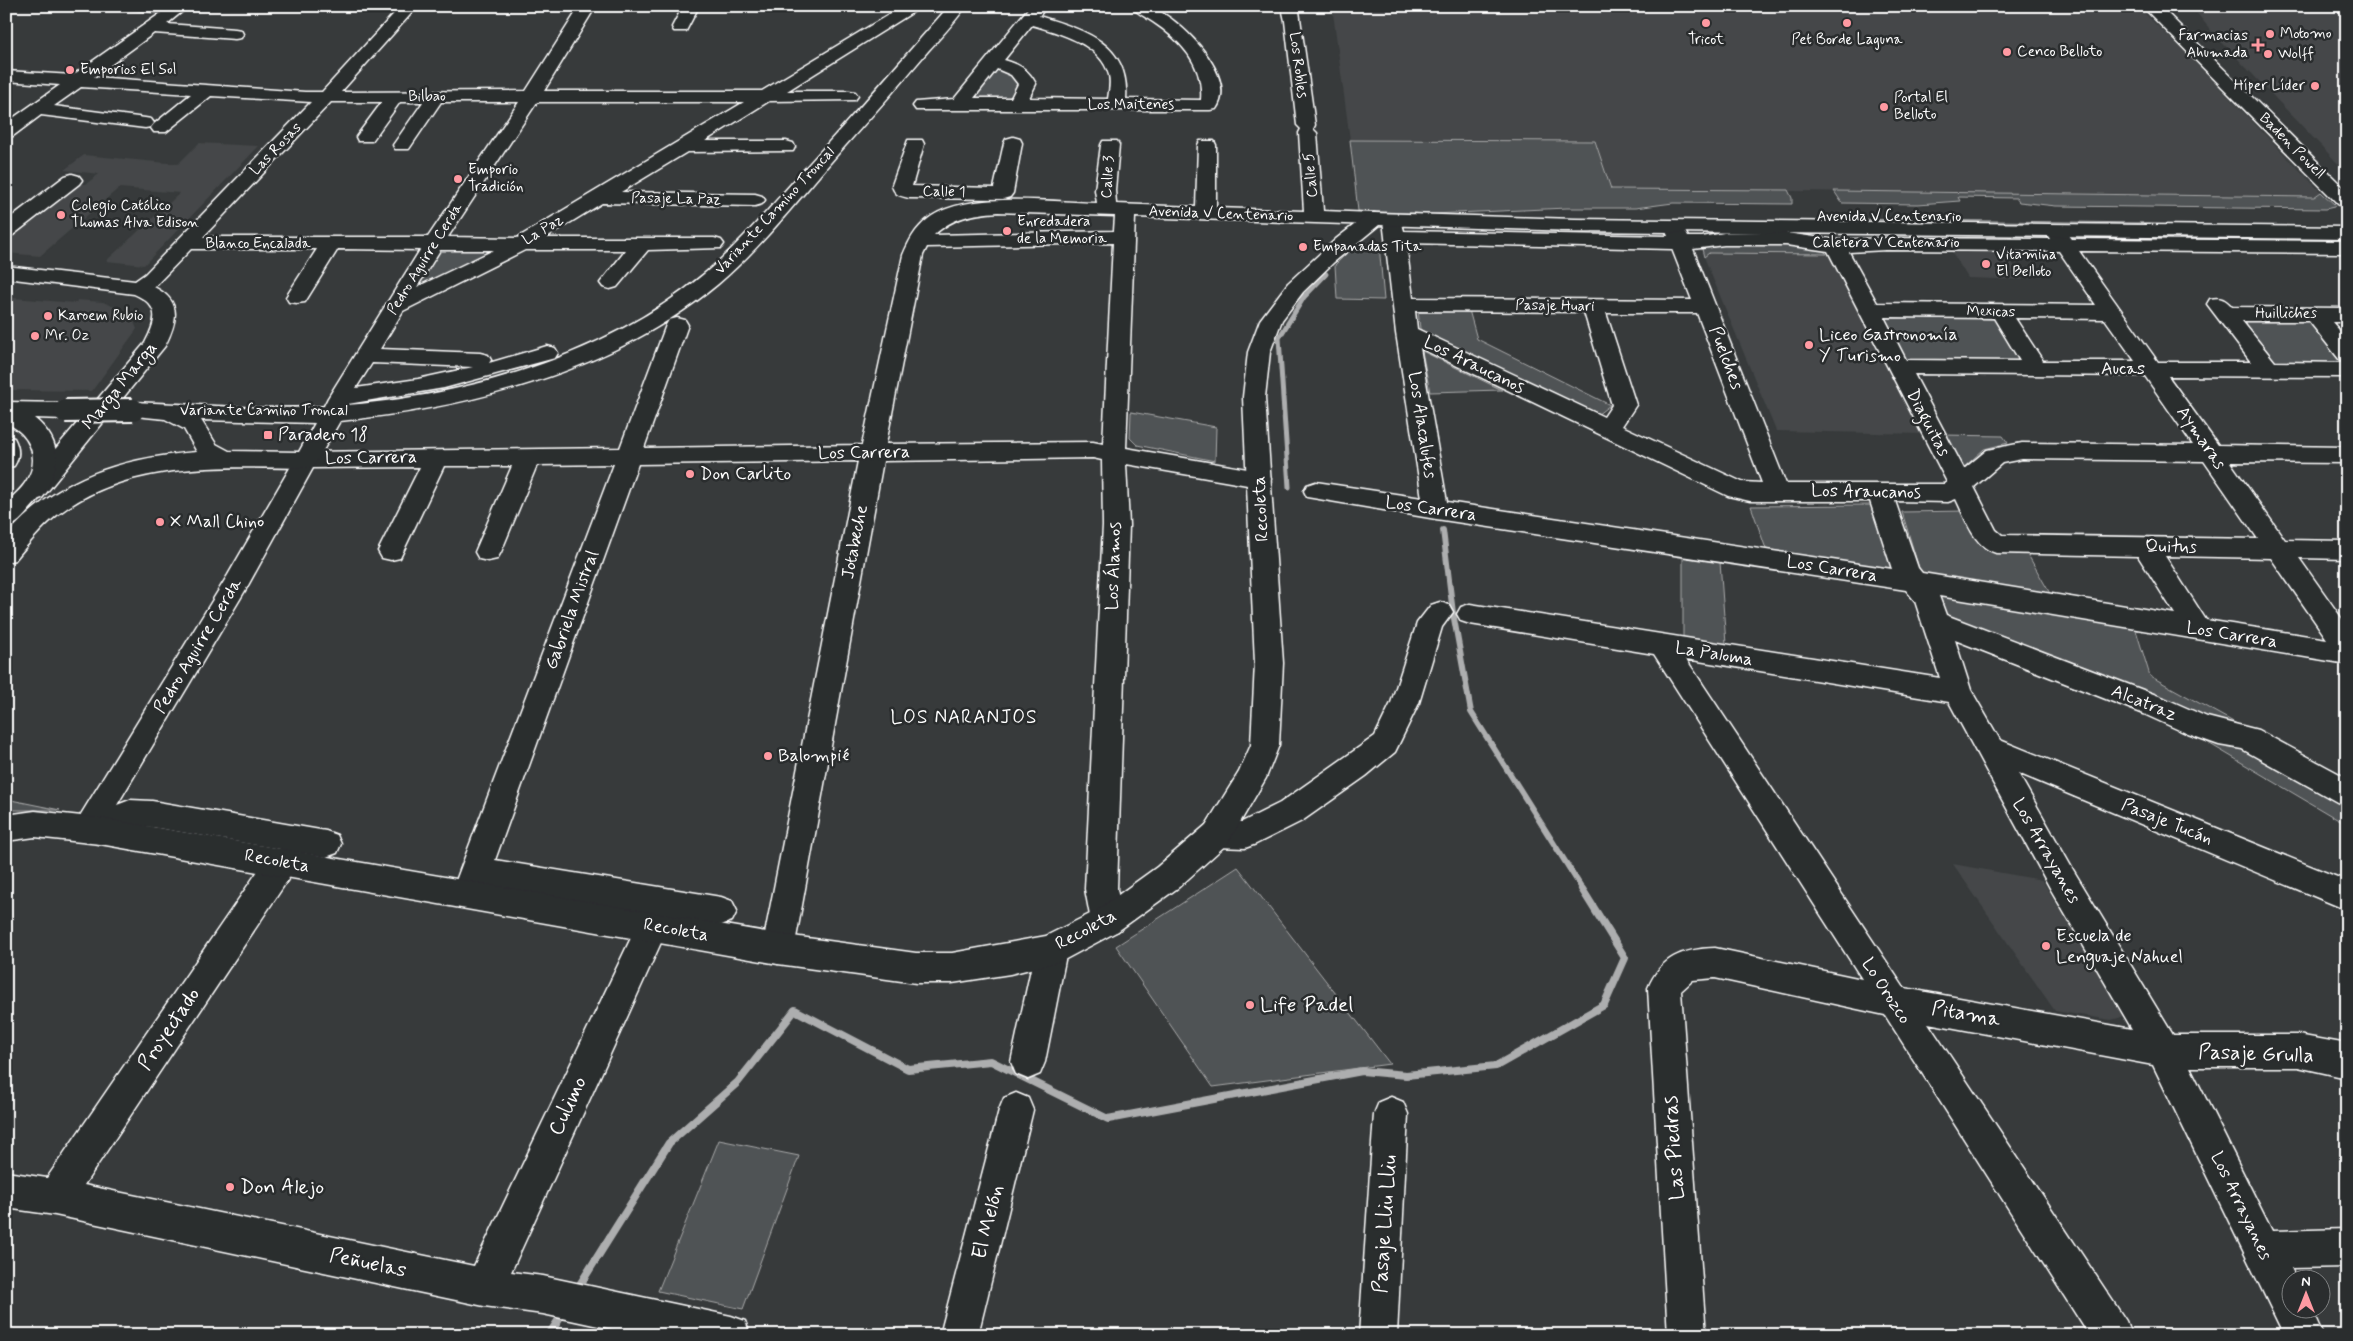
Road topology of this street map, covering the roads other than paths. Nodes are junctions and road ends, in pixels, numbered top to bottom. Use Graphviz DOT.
graph roads {
  1 [pos="139,6"];
  2 [pos="410,6"];
  3 [pos="588,6"];
  4 [pos="691,6"];
  5 [pos="914,6"];
  6 [pos="958,6"];
  7 [pos="1139,6"];
  8 [pos="1287,6"];
  9 [pos="2150,6"];
  10 [pos="2170,6"];
  11 [pos="179,8"];
  12 [pos="1034,12"];
  13 [pos="680,26"];
  14 [pos="151,28"];
  15 [pos="235,34"];
  16 [pos="2188,34"];
  17 [pos="993,62"];
  18 [pos="6,76"];
  19 [pos="76,82"];
  20 [pos="206,91"];
  21 [pos="768,96"];
  22 [pos="849,96"];
  23 [pos="326,97"];
  24 [pos="395,97"];
  25 [pos="436,97"];
  26 [pos="531,97"];
  27 [pos="960,102"];
  28 [pos="1018,104"];
  29 [pos="1117,105"];
  30 [pos="922,106"];
  31 [pos="37,110"];
  32 [pos="1307,129"];
  33 [pos="6,132"];
  34 [pos="365,137"];
  35 [pos="1013,143"];
  36 [pos="915,144"];
  37 [pos="402,145"];
  38 [pos="1110,145"];
  39 [pos="1207,145"];
  40 [pos="686,146"];
  41 [pos="786,147"];
  42 [pos="72,180"];
  43 [pos="2347,187"];
  44 [pos="598,197"];
  45 [pos="755,200"];
  46 [pos="1008,200"];
  47 [pos="2347,202"];
  48 [pos="1116,210"];
  49 [pos="1206,213"];
  50 [pos="1314,217"];
  51 [pos="2347,220"];
  52 [pos="1430,221"];
  53 [pos="1387,225"];
  54 [pos="6,231"];
  55 [pos="1677,234"];
  56 [pos="2347,234"];
  57 [pos="1124,237"];
  58 [pos="2059,237"];
  59 [pos="918,241"];
  60 [pos="185,243"];
  61 [pos="331,244"];
  62 [pos="642,244"];
  63 [pos="714,244"];
  64 [pos="433,245"];
  65 [pos="519,245"];
  66 [pos="1836,246"];
  67 [pos="2347,248"];
  68 [pos="6,272"];
  69 [pos="610,283"];
  70 [pos="139,288"];
  71 [pos="296,297"];
  72 [pos="1404,304"];
  73 [pos="395,306"];
  74 [pos="1593,306"];
  75 [pos="1706,307"];
  76 [pos="1869,310"];
  77 [pos="2001,312"];
  78 [pos="2113,312"];
  79 [pos="2314,314"];
  80 [pos="2347,315"];
  81 [pos="677,325"];
  82 [pos="1407,333"];
  83 [pos="547,353"];
  84 [pos="2347,354"];
  85 [pos="366,356"];
  86 [pos="480,360"];
  87 [pos="1899,367"];
  88 [pos="2036,368"];
  89 [pos="2152,369"];
  90 [pos="2269,370"];
  91 [pos="2347,370"];
  92 [pos="335,406"];
  93 [pos="6,410"];
  94 [pos="169,411"];
  95 [pos="6,414"];
  96 [pos="1606,429"];
  97 [pos="6,444"];
  98 [pos="2212,452"];
  99 [pos="872,453"];
  100 [pos="1114,453"];
  101 [pos="2347,455"];
  102 [pos="628,456"];
  103 [pos="444,457"];
  104 [pos="528,457"];
  105 [pos="225,459"];
  106 [pos="6,460"];
  107 [pos="306,460"];
  108 [pos="1259,479"];
  109 [pos="38,484"];
  110 [pos="1961,485"];
  111 [pos="1316,491"];
  112 [pos="1777,492"];
  113 [pos="1880,493"];
  114 [pos="430,500"];
  115 [pos="1436,510"];
  116 [pos="6,518"];
  117 [pos="6,528"];
  118 [pos="1996,544"];
  119 [pos="2146,547"];
  120 [pos="2278,548"];
  121 [pos="2347,550"];
  122 [pos="391,551"];
  123 [pos="488,552"];
  124 [pos="6,554"];
  125 [pos="1912,582"];
  126 [pos="1440,612"];
  127 [pos="1470,614"];
  128 [pos="1936,622"];
  129 [pos="2198,629"];
  130 [pos="1663,646"];
  131 [pos="2347,647"];
  132 [pos="2347,653"];
  133 [pos="1958,692"];
  134 [pos="1988,748"];
  135 [pos="2347,793"];
  136 [pos="6,828"];
  137 [pos="93,830"];
  138 [pos="1218,834"];
  139 [pos="326,844"];
  140 [pos="282,862"];
  141 [pos="472,882"];
  142 [pos="2347,896"];
  143 [pos="721,912"];
  144 [pos="1107,921"];
  145 [pos="653,926"];
  146 [pos="778,949"];
  147 [pos="1051,950"];
  148 [pos="1681,969"];
  149 [pos="1892,1001"];
  150 [pos="2164,1051"];
  151 [pos="2347,1061"];
  152 [pos="1028,1062"];
  153 [pos="1016,1110"];
  154 [pos="1391,1114"];
  155 [pos="6,1190"];
  156 [pos="56,1197"];
  157 [pos="2347,1248"];
  158 [pos="2263,1250"];
  159 [pos="2280,1285"];
  160 [pos="484,1287"];
  161 [pos="2296,1318"];
  162 [pos="731,1335"];
  163 [pos="959,1335"];
  164 [pos="1378,1335"];
  165 [pos="1687,1335"];
  166 [pos="2112,1335"];
  167 [pos="2304,1335"];
  1 -- 11 [label="street"];
  2 -- 23 [label="street, Las Rosas"];
  3 -- 26 [label="street, Pedro Aguirre Cerda"];
  4 -- 13 [label="street"];
  5 -- 21 [label="street, La Paz"];
  6 -- 92 [label="street, Variante Camino Troncal"];
  7 -- 29 [label="street, Los Maitenes"];
  8 -- 32 [label="street, Los Robles"];
  9 -- 16 [label="street, Baden Powell"];
  10 -- 16 [label="street, Baden Powell"];
  11 -- 14 [label="street"];
  12 -- 17 [label="street"];
  12 -- 29 [label="street"];
  14 -- 15 [label="street"];
  14 -- 19 [label="street"];
  16 -- 43 [label="street, Baden Powell"];
  16 -- 47 [label="street, Baden Powell"];
  17 -- 27 [label="street"];
  17 -- 28 [label="street"];
  18 -- 19 [label="street, Bilbao"];
  19 -- 20 [label="street, Bilbao"];
  19 -- 31 [label="street"];
  20 -- 23 [label="street, Bilbao"];
  20 -- 31 [label="street"];
  21 -- 22 [label="street, Bilbao"];
  21 -- 26 [label="street, Bilbao"];
  21 -- 40 [label="street, La Paz"];
  23 -- 24 [label="street, Bilbao"];
  23 -- 60 [label="street, Las Rosas"];
  24 -- 25 [label="street, Bilbao"];
  24 -- 34 [label="street"];
  25 -- 26 [label="street, Bilbao"];
  25 -- 37 [label="street"];
  26 -- 64 [label="street, Pedro Aguirre Cerda"];
  27 -- 28 [label="street, Los Maitenes"];
  27 -- 30 [label="street, Los Maitenes"];
  28 -- 29 [label="street, Los Maitenes"];
  31 -- 33 [label="street"];
  32 -- 50 [label="street, Calle 5"];
  35 -- 46 [label="street"];
  36 -- 46 [label="street, Calle 1"];
  38 -- 48 [label="street, Calle 3"];
  39 -- 49 [label="street"];
  40 -- 41 [label="street"];
  40 -- 44 [label="street, La Paz"];
  42 -- 54 [label="street"];
  44 -- 45 [label="street, Pasaje La Paz"];
  44 -- 65 [label="street, La Paz"];
  46 -- 48 [label="street, Avenida V Centenario"];
  46 -- 59 [label="street, Jotabeche"];
  48 -- 49 [label="street, Avenida V Centenario"];
  48 -- 57 [label="street, Los Álamos"];
  49 -- 50 [label="street, Avenida V Centenario"];
  50 -- 53 [label="street, Avenida V Centenario"];
  51 -- 52 [label="street, Avenida V Centenario"];
  52 -- 53 [label="street, Avenida V Centenario"];
  52 -- 55 [label="street, Avenida V Centenario"];
  53 -- 55 [label="street, Caletera V Centenario"];
  53 -- 72 [label="street, Los Alacalufes"];
  53 -- 108 [label="street, Recoleta"];
  55 -- 58 [label="street, Avenida V Centenario"];
  55 -- 66 [label="street, Caletera V Centenario"];
  55 -- 75 [label="street, Puelches"];
  56 -- 58 [label="street, Avenida V Centenario"];
  57 -- 59 [label="street"];
  57 -- 100 [label="street, Los Álamos"];
  58 -- 66 [label="street, Caletera V Centenario"];
  58 -- 67 [label="street, Caletera V Centenario"];
  58 -- 78 [label="street, Aymaras"];
  59 -- 99 [label="street, Jotabeche"];
  60 -- 61 [label="street, Blanco Encalada"];
  60 -- 70 [label="street, Las Rosas"];
  61 -- 64 [label="street, Blanco Encalada"];
  61 -- 71 [label="street, Blanco Encalada"];
  62 -- 63 [label="street, Blanco Encalada"];
  62 -- 65 [label="street, Blanco Encalada"];
  62 -- 69 [label="street"];
  64 -- 65 [label="street, Blanco Encalada"];
  64 -- 73 [label="street, Pedro Aguirre Cerda"];
  65 -- 73 [label="street, La Paz"];
  66 -- 76 [label="street, Diaguitas"];
  68 -- 70 [label="street"];
  70 -- 109 [label="street, Marga Marga"];
  72 -- 74 [label="street, Pasaje Huari"];
  72 -- 82 [label="street, Los Alacalufes"];
  73 -- 85 [label="street, Pedro Aguirre Cerda"];
  74 -- 75 [label="street, Pasaje Huari"];
  74 -- 96 [label="street"];
  75 -- 112 [label="street, Puelches"];
  76 -- 77 [label="street, Mexicas"];
  76 -- 87 [label="street, Diaguitas"];
  77 -- 78 [label="street, Mexicas"];
  77 -- 88 [label="street"];
  78 -- 89 [label="street, Aymaras"];
  79 -- 80 [label="street, Huilliches"];
  79 -- 84 [label="street"];
  79 -- 90 [label="street, Huilliches"];
  81 -- 102 [label="street, Gabriela Mistral"];
  82 -- 96 [label="street, Los Araucanos"];
  82 -- 115 [label="street, Los Alacalufes"];
  83 -- 92 [label="street, Variante Camino Troncal"];
  85 -- 86 [label="street"];
  85 -- 92 [label="street, Pedro Aguirre Cerda"];
  87 -- 88 [label="street, Aucas"];
  87 -- 110 [label="street, Diaguitas"];
  88 -- 89 [label="street, Aucas"];
  89 -- 90 [label="street, Aucas"];
  89 -- 98 [label="street, Aymaras"];
  90 -- 91 [label="street, Aucas"];
  92 -- 94 [label="street, Variante Camino Troncal"];
  92 -- 107 [label="street, Pedro Aguirre Cerda"];
  93 -- 94 [label="street, Variante Camino Troncal, bridge"];
  94 -- 105 [label="street"];
  95 -- 109 [label="street"];
  96 -- 112 [label="street, Los Araucanos"];
  97 -- 106 [label="street"];
  98 -- 101 [label="street, Los Araucanos"];
  98 -- 110 [label="street, Los Araucanos"];
  98 -- 120 [label="street, Aymaras"];
  99 -- 100 [label="street, Los Carrera"];
  99 -- 102 [label="street, Los Carrera"];
  99 -- 146 [label="street, Jotabeche"];
  100 -- 108 [label="street, Los Carrera"];
  100 -- 144 [label="street, Los Álamos"];
  102 -- 104 [label="street, Los Carrera"];
  102 -- 141 [label="street, Gabriela Mistral"];
  103 -- 104 [label="street, Los Carrera"];
  103 -- 107 [label="street, Los Carrera"];
  103 -- 114 [label="street"];
  103 -- 122 [label="street, Los Carrera"];
  104 -- 123 [label="street"];
  105 -- 107 [label="street, Los Carrera"];
  105 -- 124 [label="street, Los Carrera"];
  107 -- 137 [label="street, Pedro Aguirre Cerda"];
  108 -- 138 [label="street, Recoleta"];
  109 -- 116 [label="street, Marga Marga"];
  109 -- 117 [label="street, Marga Marga"];
  110 -- 113 [label="street, Los Araucanos"];
  110 -- 118 [label="street, Diaguitas"];
  111 -- 115 [label="street, Los Carrera"];
  112 -- 113 [label="street, Los Araucanos"];
  113 -- 125 [label="street, Los Arrayanes"];
  115 -- 125 [label="street, Los Carrera"];
  118 -- 119 [label="street, Quitus"];
  119 -- 120 [label="street, Quitus"];
  119 -- 129 [label="street"];
  120 -- 121 [label="street, Quitus"];
  120 -- 131 [label="street, Aymaras"];
  125 -- 128 [label="street, Los Arrayanes"];
  125 -- 129 [label="street, Los Carrera"];
  126 -- 138 [label="street"];
  127 -- 130 [label="street, La Paloma"];
  128 -- 133 [label="street, Los Arrayanes"];
  128 -- 135 [label="street, Alcatraz"];
  129 -- 132 [label="street, Los Carrera"];
  130 -- 133 [label="street, La Paloma"];
  130 -- 149 [label="street, Lo Orozco"];
  133 -- 134 [label="street, Los Arrayanes"];
  134 -- 142 [label="street, Pasaje Tucán"];
  134 -- 150 [label="street, Los Arrayanes"];
  136 -- 137 [label="street, Recoleta"];
  137 -- 139 [label="street, Recoleta"];
  137 -- 140 [label="street, Recoleta"];
  138 -- 144 [label="street, Recoleta"];
  140 -- 141 [label="street, Recoleta"];
  140 -- 156 [label="street, Proyectado"];
  141 -- 143 [label="street, Recoleta"];
  141 -- 145 [label="street, Recoleta"];
  144 -- 147 [label="street, Recoleta"];
  145 -- 146 [label="street, Recoleta"];
  145 -- 160 [label="street, Culimo"];
  146 -- 147 [label="street, Recoleta"];
  147 -- 152 [label="street"];
  148 -- 149 [label="street, Pitama"];
  148 -- 165 [label="street, Las Piedras"];
  149 -- 150 [label="street, Pitama"];
  149 -- 166 [label="street, Lo Orozco"];
  150 -- 151 [label="street, Pasaje Grulla"];
  150 -- 158 [label="street, Los Arrayanes"];
  153 -- 163 [label="street, El Melón"];
  154 -- 164 [label="street, Pasaje Lliu Lliu"];
  155 -- 156 [label="street, Peñuelas"];
  156 -- 160 [label="street, Peñuelas"];
  157 -- 158 [label="street"];
  158 -- 159 [label="street, Los Arrayanes"];
  160 -- 162 [label="street, Peñuelas"];
  161 -- 167 [label="street, Los Arrayanes"];
}
